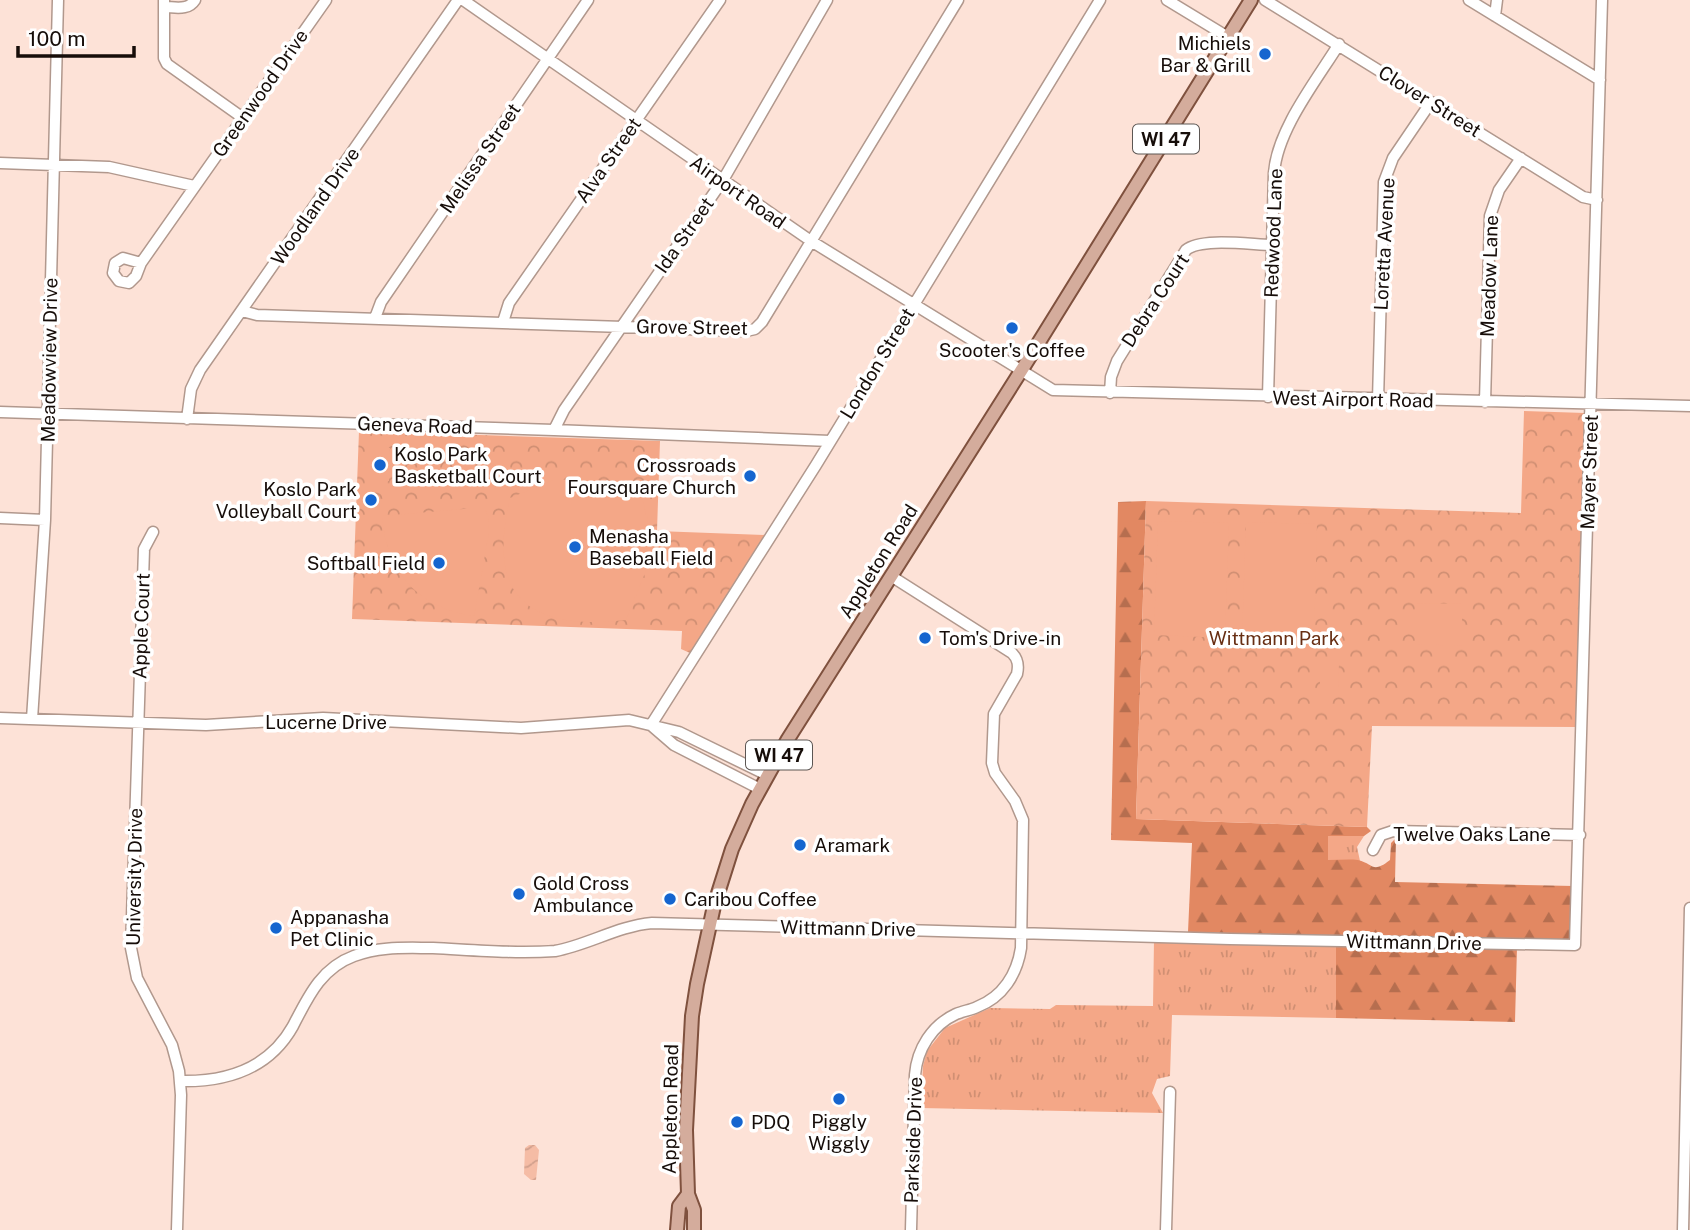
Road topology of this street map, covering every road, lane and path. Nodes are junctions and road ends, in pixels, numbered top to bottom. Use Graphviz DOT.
graph roads {
  1 [pos="58,0"];
  2 [pos="195,0"];
  3 [pos="326,0"];
  4 [pos="461,0"];
  5 [pos="589,0"];
  6 [pos="719,0"];
  7 [pos="827,0"];
  8 [pos="958,0"];
  9 [pos="1100,0"];
  10 [pos="1167,0"];
  11 [pos="1251,0"];
  12 [pos="1265,0"];
  13 [pos="1469,0"];
  14 [pos="1497,0"];
  15 [pos="1602,0"];
  16 [pos="164,4"];
  17 [pos="1495,16"];
  18 [pos="1228,37"];
  19 [pos="1339,44"];
  20 [pos="548,58"];
  21 [pos="1600,80"];
  22 [pos="1431,102"];
  23 [pos="243,118"];
  24 [pos="635,121"];
  25 [pos="1521,158"];
  26 [pos="0,163"];
  27 [pos="54,165"];
  28 [pos="723,180"];
  29 [pos="194,186"];
  30 [pos="1597,200"];
  31 [pos="811,241"];
  32 [pos="1272,245"];
  33 [pos="141,263"];
  34 [pos="913,304"];
  35 [pos="242,312"];
  36 [pos="375,318"];
  37 [pos="503,322"];
  38 [pos="622,325"];
  39 [pos="1021,371"];
  40 [pos="1110,393"];
  41 [pos="1268,397"];
  42 [pos="1378,400"];
  43 [pos="1485,402"];
  44 [pos="1591,404"];
  45 [pos="1690,406"];
  46 [pos="0,412"];
  47 [pos="48,414"];
  48 [pos="187,419"];
  49 [pos="554,429"];
  50 [pos="831,441"];
  51 [pos="0,518"];
  52 [pos="45,520"];
  53 [pos="153,532"];
  54 [pos="891,576"];
  55 [pos="0,718"];
  56 [pos="32,719"];
  57 [pos="138,723"];
  58 [pos="651,725"];
  59 [pos="767,775"];
  60 [pos="760,789"];
  61 [pos="1580,835"];
  62 [pos="1373,850"];
  63 [pos="1690,908"];
  64 [pos="709,925"];
  65 [pos="1021,933"];
  66 [pos="1575,945"];
  67 [pos="1688,1078"];
  68 [pos="180,1081"];
  69 [pos="1170,1092"];
  70 [pos="688,1195"];
  71 [pos="1687,1214"];
  72 [pos="177,1230"];
  73 [pos="677,1230"];
  74 [pos="694,1230"];
  75 [pos="911,1230"];
  76 [pos="1167,1230"];
  77 [pos="1684,1230"];
  1 -- 27 [label="street, Meadowview Drive"];
  2 -- 16 [label="street"];
  3 -- 23 [label="street, Greenwood Drive"];
  4 -- 20 [label="street, Airport Road"];
  4 -- 35 [label="street, Woodland Drive"];
  5 -- 20 [label="street, Melissa Street"];
  6 -- 24 [label="street, Alva Street"];
  7 -- 28 [label="street, Ida Street"];
  8 -- 31 [label="street, Grove Street"];
  9 -- 34 [label="street, London Street"];
  10 -- 18 [label="street"];
  11 -- 18 [label="main road, Appleton Road / WI 47"];
  12 -- 19 [label="street, Clover Street"];
  13 -- 17 [label="street"];
  14 -- 17 [label="street"];
  15 -- 21 [label="street, Mayer Street"];
  16 -- 23 [label="street"];
  17 -- 21 [label="street"];
  18 -- 39 [label="main road, Appleton Road / WI 47"];
  19 -- 22 [label="street, Clover Street"];
  19 -- 32 [label="street, Redwood Lane"];
  20 -- 24 [label="street, Airport Road"];
  20 -- 36 [label="street, Melissa Street"];
  21 -- 30 [label="street, Mayer Street"];
  22 -- 25 [label="street, Clover Street"];
  22 -- 42 [label="street, Loretta Avenue"];
  23 -- 29 [label="street, Greenwood Drive"];
  24 -- 28 [label="street, Airport Road"];
  24 -- 37 [label="street, Alva Street"];
  25 -- 30 [label="street, Clover Street"];
  25 -- 43 [label="street, Meadow Lane"];
  26 -- 27 [label="street"];
  27 -- 29 [label="street"];
  27 -- 47 [label="street, Meadowview Drive"];
  28 -- 31 [label="street, Airport Road"];
  28 -- 38 [label="street, Ida Street"];
  29 -- 33 [label="street, Greenwood Drive"];
  30 -- 44 [label="street, Mayer Street"];
  31 -- 34 [label="street, Airport Road"];
  31 -- 38 [label="street, Grove Street"];
  32 -- 40 [label="street, Debra Court"];
  32 -- 41 [label="street, Redwood Lane"];
  34 -- 39 [label="street, Airport Road"];
  34 -- 50 [label="street, London Street"];
  35 -- 36 [label="street, Grove Street"];
  35 -- 48 [label="street, Woodland Drive"];
  36 -- 37 [label="street, Grove Street"];
  37 -- 38 [label="street, Grove Street"];
  38 -- 49 [label="street, Ida Street"];
  39 -- 40 [label="street, West Airport Road"];
  39 -- 54 [label="main road, Appleton Road / WI 47"];
  40 -- 41 [label="street, West Airport Road"];
  41 -- 42 [label="street, West Airport Road"];
  42 -- 43 [label="street, West Airport Road"];
  43 -- 44 [label="street, West Airport Road"];
  44 -- 45 [label="street, West Airport Road"];
  44 -- 61 [label="street, Mayer Street"];
  46 -- 47 [label="street, Geneva Road"];
  47 -- 48 [label="street, Geneva Road"];
  47 -- 52 [label="street, Meadowview Drive"];
  48 -- 49 [label="street, Geneva Road"];
  49 -- 50 [label="street, Geneva Road"];
  50 -- 58 [label="street, London Street"];
  51 -- 52 [label="street"];
  52 -- 56 [label="street, Meadowview Drive"];
  53 -- 57 [label="street, Apple Court"];
  54 -- 59 [label="main road, Appleton Road / WI 47"];
  54 -- 65 [label="street, Parkside Drive"];
  55 -- 56 [label="street, Lucerne Drive"];
  56 -- 57 [label="street, Lucerne Drive"];
  57 -- 58 [label="street, Lucerne Drive"];
  57 -- 68 [label="street, University Drive"];
  58 -- 59 [label="street, Lucerne Drive"];
  58 -- 60 [label="street"];
  59 -- 60 [label="main road, Appleton Road / WI 47"];
  60 -- 64 [label="main road, Appleton Road / WI 47"];
  61 -- 62 [label="street, Twelve Oaks Lane"];
  61 -- 66 [label="street, Mayer Street"];
  63 -- 67 [label="street"];
  64 -- 65 [label="street, Wittmann Drive"];
  64 -- 68 [label="street, Wittmann Drive"];
  64 -- 70 [label="main road, Appleton Road / WI 47"];
  65 -- 66 [label="street, Wittmann Drive"];
  65 -- 75 [label="street, Parkside Drive"];
  67 -- 71 [label="street"];
  68 -- 72 [label="street, University Drive"];
  69 -- 76 [label="street"];
  70 -- 73 [label="main road, Appleton Road / WI 47"];
  70 -- 74 [label="main road, Appleton Road / WI 47"];
  71 -- 77 [label="street"];
}
